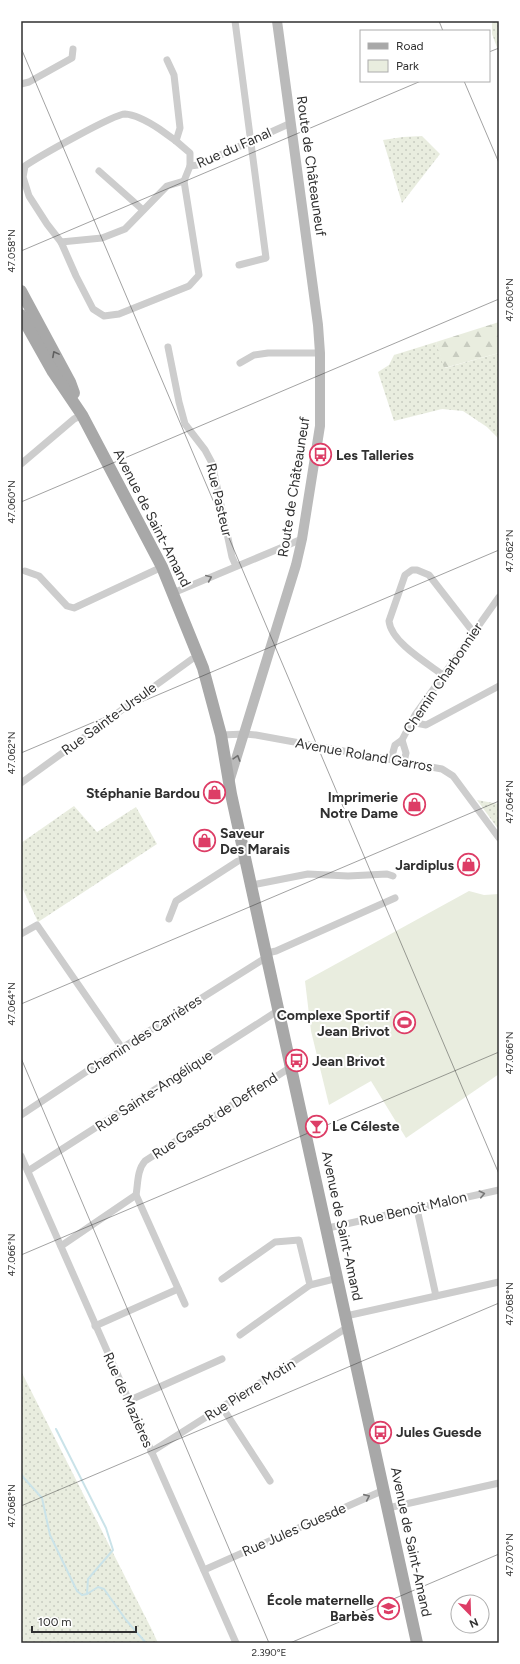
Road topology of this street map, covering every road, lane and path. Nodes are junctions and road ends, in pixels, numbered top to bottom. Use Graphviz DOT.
graph roads {
  1 [pos="235,21"];
  2 [pos="277,21"];
  3 [pos="72,49"];
  4 [pos="167,60"];
  5 [pos="21,84"];
  6 [pos="291,122"];
  7 [pos="176,141"];
  8 [pos="251,142"];
  9 [pos="23,165"];
  10 [pos="190,166"];
  11 [pos="100,171"];
  12 [pos="184,181"];
  13 [pos="143,210"];
  14 [pos="61,242"];
  15 [pos="239,265"];
  16 [pos="21,291"];
  17 [pos="21,315"];
  18 [pos="168,347"];
  19 [pos="320,353"];
  20 [pos="240,363"];
  21 [pos="82,415"];
  22 [pos="21,464"];
  23 [pos="302,539"];
  24 [pos="236,566"];
  25 [pos="162,567"];
  26 [pos="26,571"];
  27 [pos="173,593"];
  28 [pos="499,597"];
  29 [pos="474,633"];
  30 [pos="199,656"];
  31 [pos="443,675"];
  32 [pos="499,686"];
  33 [pos="411,722"];
  34 [pos="245,734"];
  35 [pos="221,735"];
  36 [pos="402,740"];
  37 [pos="391,759"];
  38 [pos="404,762"];
  39 [pos="229,782"];
  40 [pos="21,783"];
  41 [pos="499,838"];
  42 [pos="245,859"];
  43 [pos="393,876"];
  44 [pos="252,885"];
  45 [pos="395,898"];
  46 [pos="169,919"];
  47 [pos="21,934"];
  48 [pos="267,955"];
  49 [pos="279,1010"];
  50 [pos="122,1048"];
  51 [pos="290,1067"];
  52 [pos="21,1115"];
  53 [pos="21,1156"];
  54 [pos="28,1171"];
  55 [pos="499,1190"];
  56 [pos="136,1195"];
  57 [pos="417,1209"];
  58 [pos="328,1228"];
  59 [pos="61,1246"];
  60 [pos="222,1278"];
  61 [pos="338,1278"];
  62 [pos="499,1282"];
  63 [pos="310,1285"];
  64 [pos="178,1289"];
  65 [pos="436,1296"];
  66 [pos="185,1304"];
  67 [pos="347,1322"];
  68 [pos="95,1326"];
  69 [pos="240,1334"];
  70 [pos="222,1359"];
  71 [pos="128,1402"];
  72 [pos="222,1407"];
  73 [pos="151,1452"];
  74 [pos="270,1481"];
  75 [pos="499,1483"];
  76 [pos="384,1490"];
  77 [pos="388,1508"];
  78 [pos="204,1570"];
  79 [pos="236,1643"];
  80 [pos="417,1643"];
  1 -- 8 [label="street"];
  2 -- 6 [label="main road, Route de Châteauneuf"];
  3 -- 5 [label="street"];
  4 -- 7 [label="street"];
  6 -- 8 [label="street, Rue du Fanal"];
  6 -- 19 [label="main road, Route de Châteauneuf"];
  7 -- 9 [label="street"];
  7 -- 10 [label="street"];
  8 -- 10 [label="street, Rue du Fanal"];
  8 -- 15 [label="street"];
  9 -- 14 [label="street"];
  10 -- 12 [label="street, Rue du Fanal"];
  11 -- 13 [label="street"];
  12 -- 13 [label="street, Rue du Fanal"];
  12 -- 14 [label="street"];
  13 -- 14 [label="street, Rue du Fanal"];
  21 -- 16 [label="main road, Avenue de Saint-Amand, one-way"];
  17 -- 21 [label="main road, Avenue de Saint-Amand"];
  18 -- 24 [label="street, Rue Pasteur"];
  19 -- 20 [label="street"];
  19 -- 23 [label="main road, Route de Châteauneuf"];
  21 -- 22 [label="street"];
  21 -- 25 [label="main road, Avenue de Saint-Amand"];
  23 -- 24 [label="street"];
  23 -- 34 [label="main road, Route de Châteauneuf"];
  27 -- 24 [label="street, one-way"];
  25 -- 26 [label="street"];
  25 -- 27 [label="main road, Avenue de Saint-Amand"];
  27 -- 30 [label="main road, Avenue de Saint-Amand"];
  28 -- 29 [label="street, Chemin Charbonnier"];
  29 -- 31 [label="street, Chemin Charbonnier"];
  29 -- 31 [label="street"];
  30 -- 35 [label="main road, Avenue de Saint-Amand"];
  30 -- 40 [label="street, Rue Sainte-Ursule"];
  31 -- 33 [label="street, Chemin Charbonnier"];
  32 -- 33 [label="street"];
  33 -- 36 [label="street, Chemin Charbonnier"];
  34 -- 35 [label="street, Avenue Roland Garros"];
  34 -- 37 [label="street, Avenue Roland Garros"];
  39 -- 34 [label="main road, Route de Châteauneuf, one-way"];
  35 -- 39 [label="main road, Avenue de Saint-Amand"];
  36 -- 37 [label="street, Chemin Charbonnier"];
  36 -- 38 [label="street, Chemin Charbonnier"];
  37 -- 38 [label="street, Avenue Roland Garros"];
  38 -- 41 [label="street, Avenue Roland Garros"];
  39 -- 42 [label="main road, Avenue de Saint-Amand"];
  42 -- 44 [label="main road, Avenue de Saint-Amand"];
  42 -- 46 [label="street"];
  43 -- 44 [label="street"];
  44 -- 48 [label="main road, Avenue de Saint-Amand"];
  45 -- 48 [label="street, Chemin des Carrières"];
  47 -- 50 [label="street"];
  48 -- 49 [label="main road, Avenue de Saint-Amand"];
  48 -- 50 [label="street, Chemin des Carrières"];
  49 -- 51 [label="main road, Avenue de Saint-Amand"];
  49 -- 54 [label="street, Rue Sainte-Angélique"];
  50 -- 52 [label="street, Chemin des Carrières"];
  51 -- 56 [label="street, Rue Gassot de Deffend"];
  51 -- 58 [label="main road, Avenue de Saint-Amand"];
  53 -- 54 [label="street, Rue de Mazières"];
  54 -- 59 [label="street, Rue de Mazières"];
  57 -- 55 [label="street, Rue Benoit Malon, one-way"];
  56 -- 59 [label="street"];
  56 -- 64 [label="street"];
  57 -- 58 [label="street, Rue Benoit Malon"];
  57 -- 65 [label="street"];
  58 -- 61 [label="main road, Avenue de Saint-Amand"];
  59 -- 68 [label="street, Rue de Mazières"];
  60 -- 63 [label="street"];
  61 -- 63 [label="street"];
  61 -- 67 [label="main road, Avenue de Saint-Amand"];
  62 -- 65 [label="street, Rue Pierre Motin"];
  63 -- 69 [label="street"];
  64 -- 66 [label="street"];
  64 -- 68 [label="street"];
  65 -- 67 [label="street, Rue Pierre Motin"];
  67 -- 72 [label="street, Rue Pierre Motin"];
  67 -- 76 [label="main road, Avenue de Saint-Amand"];
  68 -- 71 [label="street, Rue de Mazières"];
  70 -- 71 [label="street"];
  71 -- 73 [label="street, Rue de Mazières"];
  72 -- 73 [label="street, Rue Pierre Motin"];
  72 -- 74 [label="street"];
  73 -- 78 [label="street, Rue de Mazières"];
  75 -- 77 [label="street"];
  76 -- 77 [label="main road, Avenue de Saint-Amand"];
  78 -- 76 [label="street, Rue Jules Guesde, one-way"];
  77 -- 80 [label="main road, Avenue de Saint-Amand"];
  78 -- 79 [label="street, Rue de Mazières"];
}
